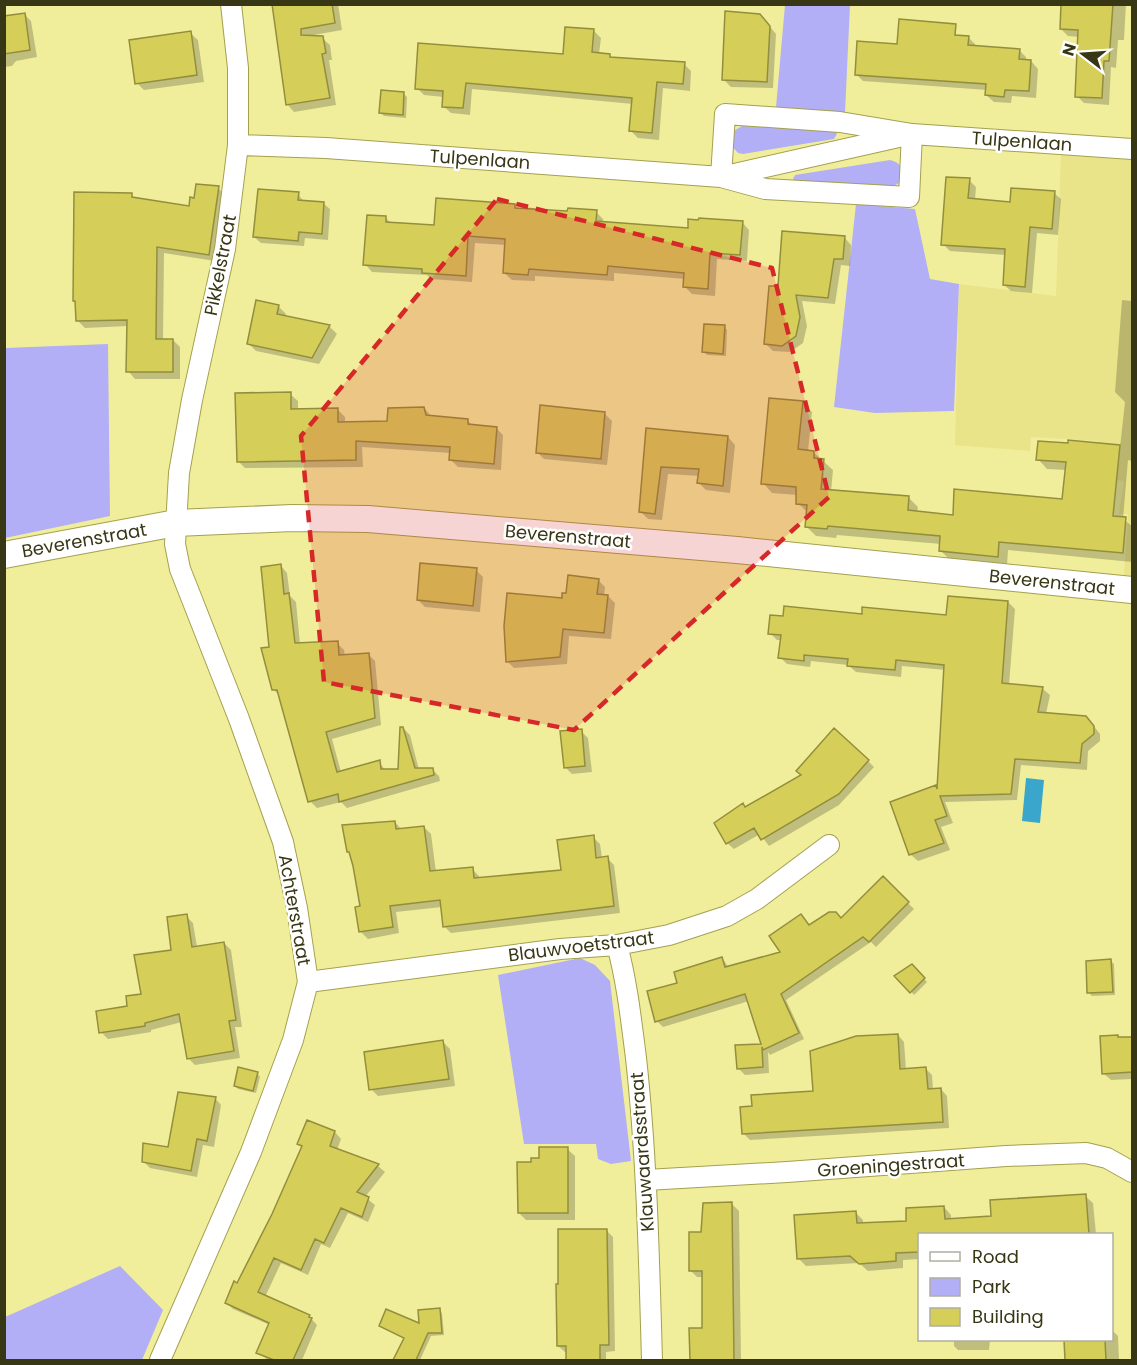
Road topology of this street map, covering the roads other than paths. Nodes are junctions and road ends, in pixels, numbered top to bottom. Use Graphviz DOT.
graph roads {
  1 [pos="231,4"];
  2 [pos="912,134"];
  3 [pos="238,145"];
  4 [pos="1132,149"];
  5 [pos="721,177"];
  6 [pos="176,523"];
  7 [pos="4,555"];
  8 [pos="1132,590"];
  9 [pos="829,845"];
  10 [pos="617,945"];
  11 [pos="308,982"];
  12 [pos="1132,1172"];
  13 [pos="646,1180"];
  14 [pos="164,1359"];
  15 [pos="651,1360"];
  1 -- 3 [label="street, Pikkelstraat"];
  2 -- 4 [label="street, Tulpenlaan"];
  2 -- 5 [label="street, Tulpenlaan"];
  2 -- 5 [label="street, Tulpenlaan"];
  2 -- 5 [label="street, Tulpenlaan"];
  3 -- 5 [label="street, Tulpenlaan"];
  3 -- 6 [label="street, Pikkelstraat"];
  6 -- 7 [label="street, Beverenstraat"];
  6 -- 8 [label="street, Beverenstraat"];
  6 -- 11 [label="street, Achterstraat"];
  9 -- 10 [label="street, Blauwvoetstraat"];
  10 -- 11 [label="street, Blauwvoetstraat"];
  10 -- 13 [label="street, Klauwaardsstraat"];
  11 -- 14 [label="street, Achterstraat"];
  12 -- 13 [label="street, Groeningestraat"];
  13 -- 15 [label="street, Klauwaardsstraat"];
}
